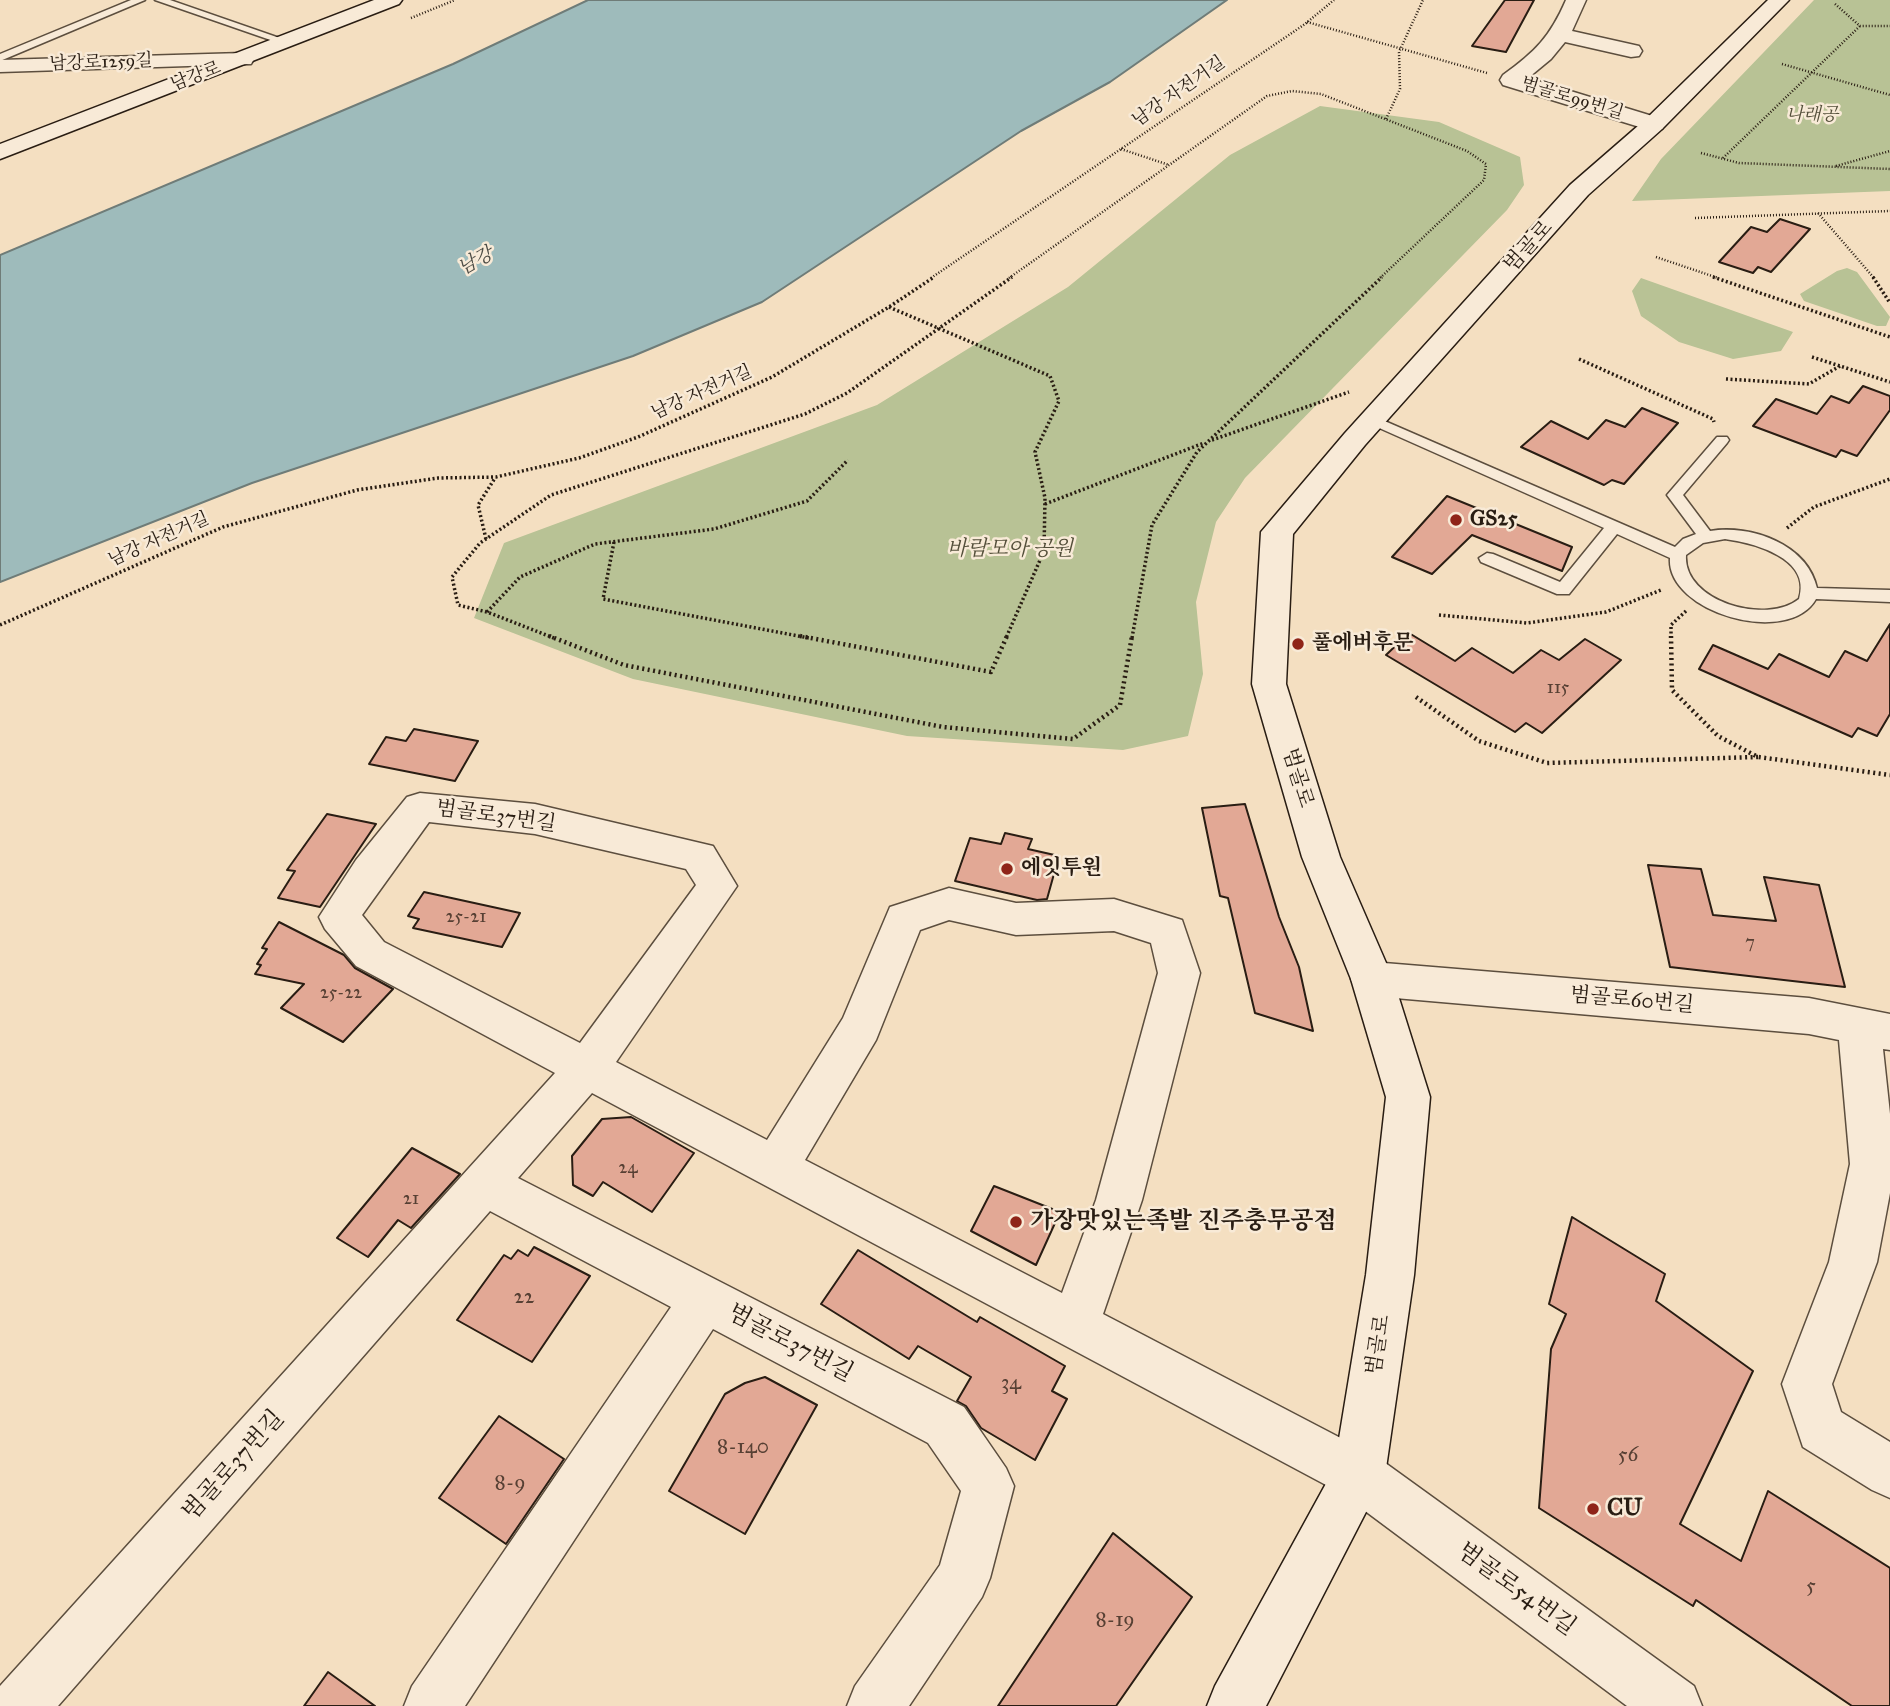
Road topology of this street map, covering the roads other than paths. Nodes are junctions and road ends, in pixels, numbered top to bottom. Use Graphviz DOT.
graph roads {
  1 [pos="140,0"];
  2 [pos="160,0"];
  3 [pos="392,0"];
  4 [pos="415,0"];
  5 [pos="1576,0"];
  6 [pos="1779,0"];
  7 [pos="1562,35"];
  8 [pos="286,42"];
  9 [pos="1631,51"];
  10 [pos="0,58"];
  11 [pos="243,59"];
  12 [pos="0,66"];
  13 [pos="1654,124"];
  14 [pos="0,152"];
  15 [pos="1373,420"];
  16 [pos="1722,440"];
  17 [pos="1614,527"];
  18 [pos="1705,535"];
  19 [pos="1678,555"];
  20 [pos="1487,558"];
  21 [pos="1810,593"];
  22 [pos="1890,596"];
  23 [pos="1372,979"];
  24 [pos="1875,1028"];
  25 [pos="587,1068"];
  26 [pos="775,1168"];
  27 [pos="484,1184"];
  28 [pos="705,1299"];
  29 [pos="1075,1325"];
  30 [pos="1890,1472"];
  31 [pos="1359,1475"];
  32 [pos="20,1706"];
  33 [pos="432,1706"];
  34 [pos="875,1706"];
  35 [pos="1235,1706"];
  36 [pos="1674,1706"];
  1 -- 10 [label="lane"];
  2 -- 8 [label="lane"];
  3 -- 8 [label="street, 남강로"];
  4 -- 8 [label="street"];
  5 -- 7 [label="street, 범골로99번길"];
  6 -- 13 [label="street, 범골로"];
  7 -- 9 [label="street"];
  7 -- 13 [label="street, 범골로99번길"];
  8 -- 11 [label="street, 남강로"];
  11 -- 12 [label="street, 남강로1259길"];
  11 -- 14 [label="street, 남강로"];
  13 -- 15 [label="street, 범골로"];
  15 -- 17 [label="lane"];
  15 -- 23 [label="street, 범골로"];
  16 -- 18 [label="lane"];
  17 -- 19 [label="lane"];
  17 -- 20 [label="lane"];
  18 -- 19 [label="lane"];
  18 -- 21 [label="lane"];
  19 -- 21 [label="lane"];
  21 -- 22 [label="lane"];
  23 -- 24 [label="street, 범골로60번길"];
  23 -- 31 [label="street, 범골로"];
  24 -- 30 [label="street"];
  25 -- 25 [label="street, 범골로37번길"];
  25 -- 26 [label="street, 범골로37번길"];
  25 -- 27 [label="street, 범골로37번길"];
  26 -- 29 [label="street, 범골로37번길"];
  26 -- 29 [label="street"];
  27 -- 28 [label="street"];
  27 -- 32 [label="street, 범골로37번길"];
  28 -- 33 [label="street, 범골로37번길"];
  28 -- 34 [label="street, 범골로37번길"];
  29 -- 31 [label="street, 범골로37번길"];
  31 -- 35 [label="street, 범골로"];
  31 -- 36 [label="street, 범골로54번길"];
}
